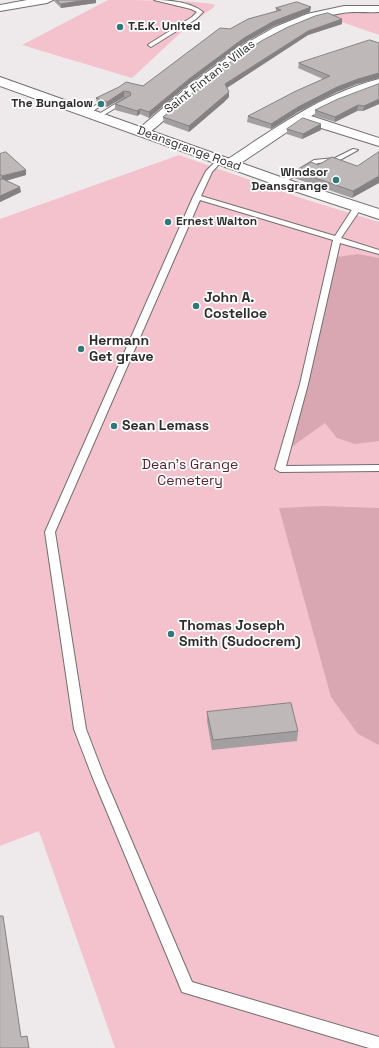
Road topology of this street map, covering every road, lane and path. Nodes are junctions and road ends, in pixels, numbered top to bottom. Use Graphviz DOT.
graph roads {
  1 [pos="47,0"];
  2 [pos="157,0"];
  3 [pos="377,6"];
  4 [pos="0,8"];
  5 [pos="151,44"];
  6 [pos="0,81"];
  7 [pos="379,83"];
  8 [pos="127,99"];
  9 [pos="94,112"];
  10 [pos="300,117"];
  11 [pos="142,132"];
  12 [pos="379,142"];
  13 [pos="355,150"];
  14 [pos="225,162"];
  15 [pos="281,182"];
  16 [pos="197,197"];
  17 [pos="358,207"];
  18 [pos="379,214"];
  19 [pos="337,239"];
  20 [pos="379,252"];
  21 [pos="379,468"];
  22 [pos="379,1044"];
  1 -- 4 [label="street"];
  2 -- 5 [label="lane"];
  3 -- 11 [label="street, Saint Fintan's Villas"];
  6 -- 9 [label="main road, Deansgrange Road"];
  7 -- 10 [label="street"];
  8 -- 9 [label="lane"];
  9 -- 11 [label="main road, Deansgrange Road"];
  10 -- 12 [label="street"];
  10 -- 14 [label="street"];
  11 -- 14 [label="main road, Deansgrange Road"];
  13 -- 15 [label="lane"];
  14 -- 15 [label="main road, Deansgrange Road"];
  14 -- 16 [label="lane"];
  15 -- 17 [label="main road, Deansgrange Road"];
  16 -- 19 [label="lane"];
  16 -- 22 [label="lane"];
  17 -- 18 [label="main road, Deansgrange Road"];
  17 -- 19 [label="lane"];
  19 -- 20 [label="lane"];
  19 -- 21 [label="lane"];
}
